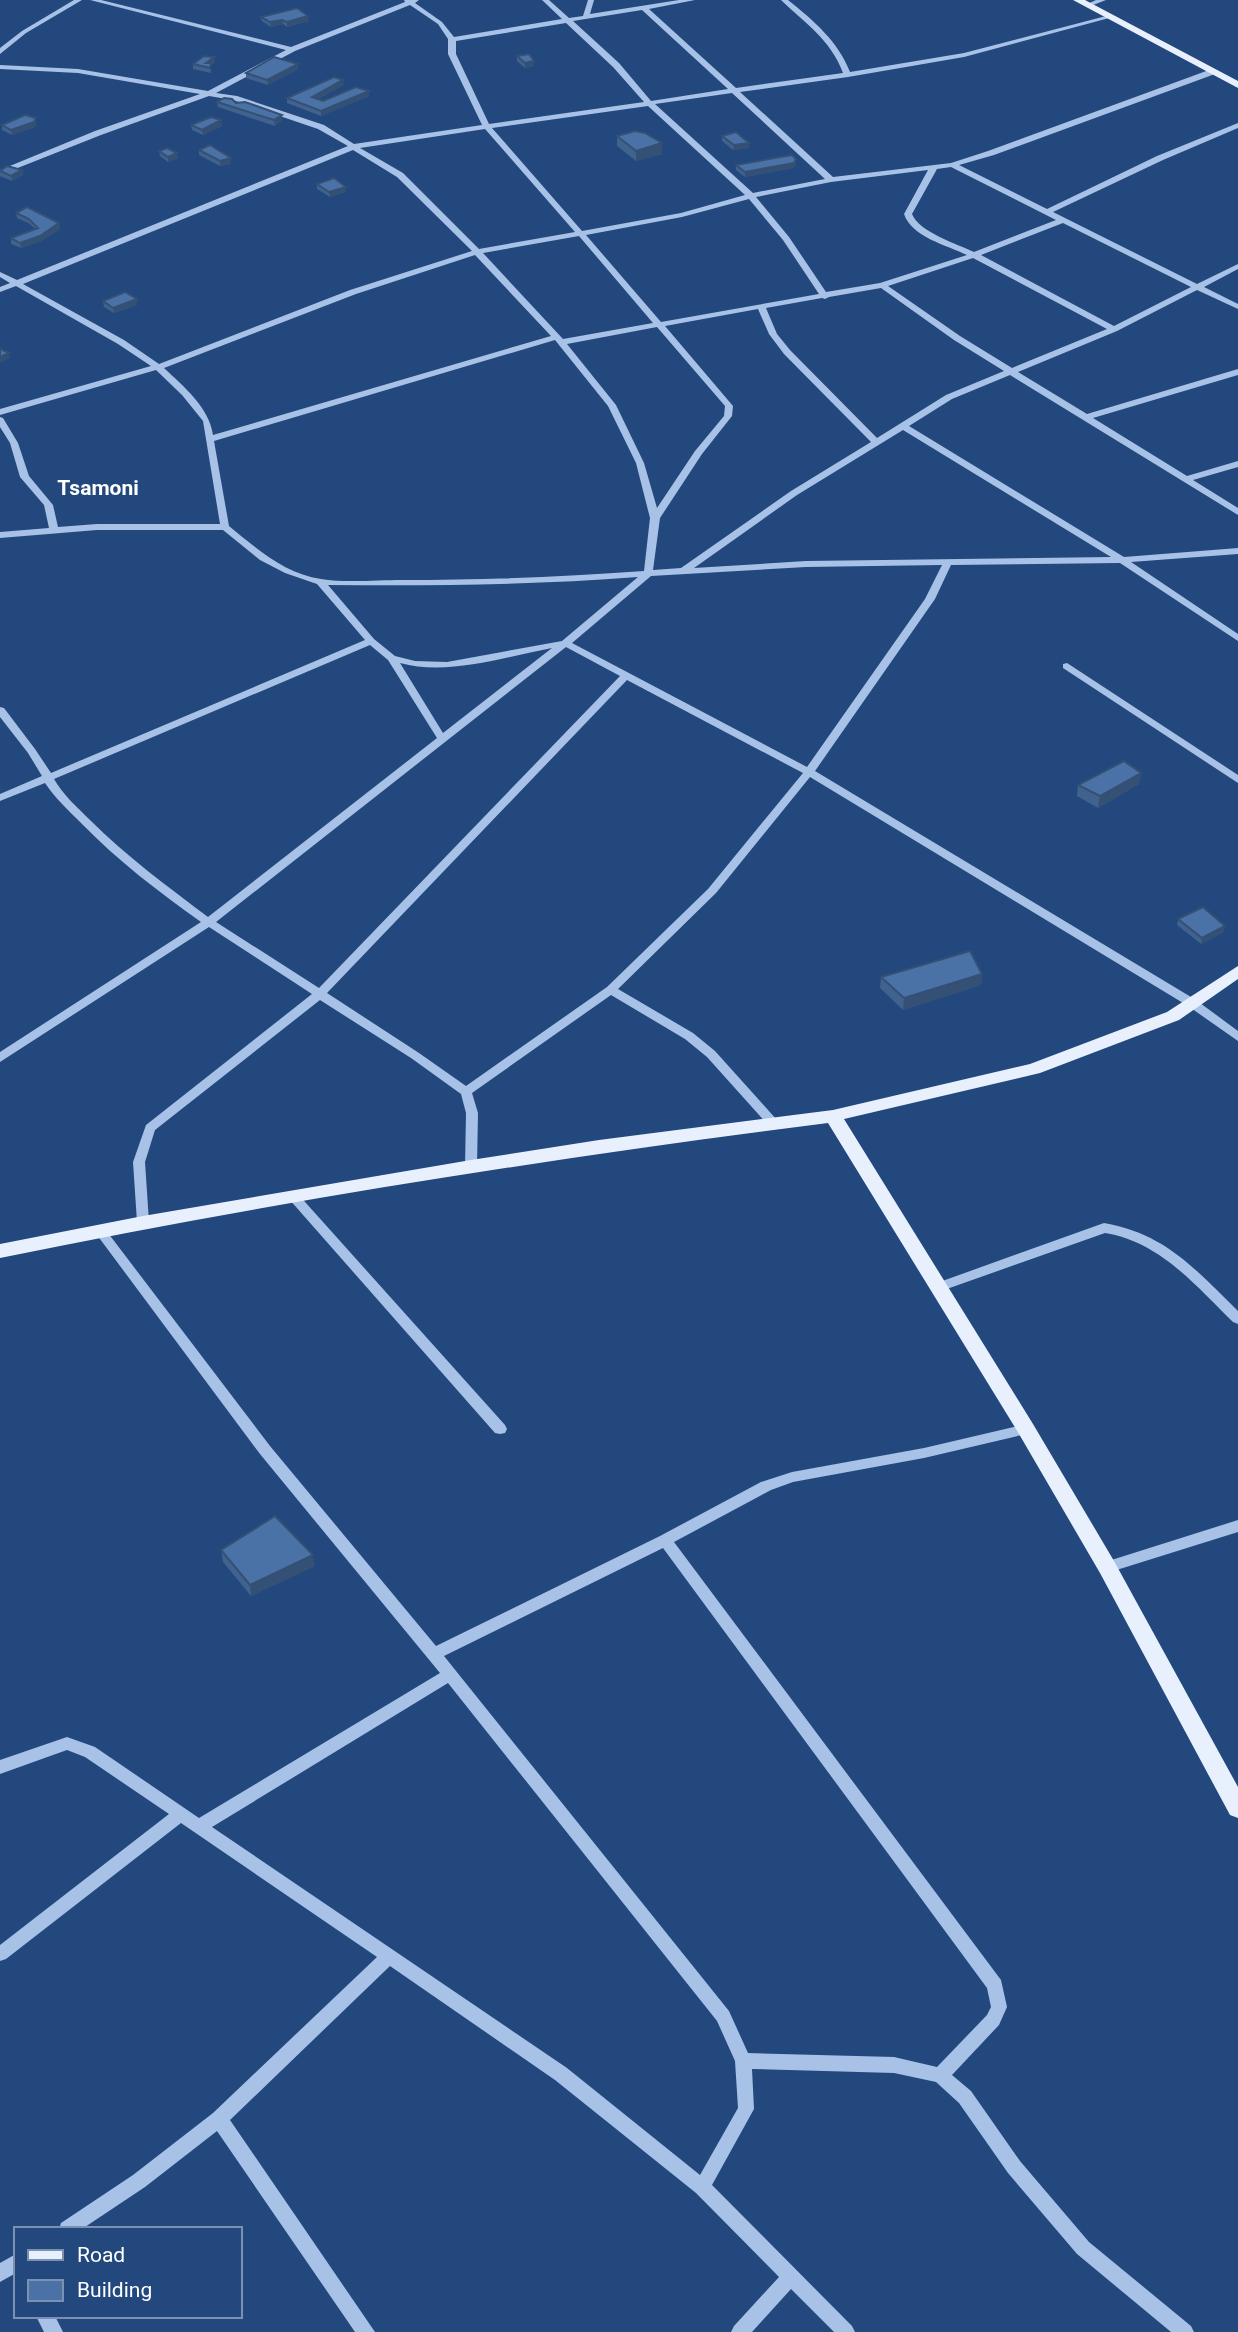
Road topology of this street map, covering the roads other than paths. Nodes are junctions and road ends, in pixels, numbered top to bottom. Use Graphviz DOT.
graph roads {
  1 [pos="79,0"];
  2 [pos="93,0"];
  3 [pos="545,0"];
  4 [pos="591,0"];
  5 [pos="692,0"];
  6 [pos="784,0"];
  7 [pos="1103,0"];
  8 [pos="411,1"];
  9 [pos="1083,3"];
  10 [pos="644,8"];
  11 [pos="1110,17"];
  12 [pos="586,18"];
  13 [pos="567,21"];
  14 [pos="452,39"];
  15 [pos="292,49"];
  16 [pos="0,52"];
  17 [pos="0,67"];
  18 [pos="1212,72"];
  19 [pos="848,75"];
  20 [pos="1238,85"];
  21 [pos="733,89"];
  22 [pos="210,93"];
  23 [pos="648,102"];
  24 [pos="1238,125"];
  25 [pos="487,127"];
  26 [pos="355,146"];
  27 [pos="952,165"];
  28 [pos="934,167"];
  29 [pos="0,173"];
  30 [pos="831,180"];
  31 [pos="751,196"];
  32 [pos="1048,212"];
  33 [pos="1063,220"];
  34 [pos="577,232"];
  35 [pos="478,252"];
  36 [pos="974,255"];
  37 [pos="1238,266"];
  38 [pos="0,274"];
  39 [pos="18,285"];
  40 [pos="882,285"];
  41 [pos="1194,286"];
  42 [pos="0,290"];
  43 [pos="825,297"];
  44 [pos="1238,307"];
  45 [pos="762,308"];
  46 [pos="660,325"];
  47 [pos="1114,329"];
  48 [pos="559,340"];
  49 [pos="158,367"];
  50 [pos="1011,372"];
  51 [pos="1238,372"];
  52 [pos="0,412"];
  53 [pos="1084,418"];
  54 [pos="0,420"];
  55 [pos="903,426"];
  56 [pos="211,439"];
  57 [pos="876,442"];
  58 [pos="1238,464"];
  59 [pos="1188,480"];
  60 [pos="1238,512"];
  61 [pos="654,518"];
  62 [pos="226,527"];
  63 [pos="54,531"];
  64 [pos="0,535"];
  65 [pos="1238,551"];
  66 [pos="1122,560"];
  67 [pos="947,564"];
  68 [pos="683,571"];
  69 [pos="648,573"];
  70 [pos="320,582"];
  71 [pos="1238,638"];
  72 [pos="371,641"];
  73 [pos="565,643"];
  74 [pos="392,658"];
  75 [pos="1068,667"];
  76 [pos="626,675"];
  77 [pos="0,710"];
  78 [pos="442,739"];
  79 [pos="808,772"];
  80 [pos="47,779"];
  81 [pos="1238,780"];
  82 [pos="0,798"];
  83 [pos="207,923"];
  84 [pos="1238,971"];
  85 [pos="611,990"];
  86 [pos="320,994"];
  87 [pos="1192,1003"];
  88 [pos="1238,1037"];
  89 [pos="0,1058"];
  90 [pos="466,1092"];
  91 [pos="833,1116"];
  92 [pos="773,1123"];
  93 [pos="471,1166"];
  94 [pos="293,1196"];
  95 [pos="143,1222"];
  96 [pos="101,1232"];
  97 [pos="0,1251"];
  98 [pos="939,1287"];
  99 [pos="1238,1319"];
  100 [pos="500,1429"];
  101 [pos="1026,1429"];
  102 [pos="1238,1526"];
  103 [pos="664,1540"];
  104 [pos="1107,1567"];
  105 [pos="434,1654"];
  106 [pos="450,1674"];
  107 [pos="0,1767"];
  108 [pos="1236,1798"];
  109 [pos="180,1815"];
  110 [pos="198,1827"];
  111 [pos="0,1954"];
  112 [pos="388,1956"];
  113 [pos="743,2061"];
  114 [pos="940,2075"];
  115 [pos="219,2119"];
  116 [pos="702,2187"];
  117 [pos="70,2227"];
  118 [pos="791,2277"];
  119 [pos="366,2332"];
  120 [pos="740,2332"];
  121 [pos="846,2332"];
  122 [pos="1185,2332"];
  1 -- 16 [label="street"];
  2 -- 15 [label="street"];
  3 -- 13 [label="street"];
  4 -- 12 [label="street"];
  5 -- 10 [label="street"];
  6 -- 19 [label="street"];
  7 -- 9 [label="street"];
  8 -- 14 [label="street"];
  8 -- 15 [label="street"];
  9 -- 11 [label="main road"];
  10 -- 12 [label="street"];
  10 -- 21 [label="street"];
  11 -- 18 [label="main road"];
  11 -- 19 [label="street"];
  12 -- 13 [label="street"];
  13 -- 14 [label="street"];
  13 -- 23 [label="street"];
  14 -- 25 [label="street"];
  15 -- 22 [label="street"];
  17 -- 22 [label="street"];
  18 -- 20 [label="main road"];
  18 -- 27 [label="street"];
  19 -- 21 [label="street"];
  21 -- 23 [label="street"];
  21 -- 30 [label="street"];
  22 -- 26 [label="street"];
  22 -- 29 [label="street"];
  23 -- 25 [label="street"];
  23 -- 31 [label="street"];
  24 -- 32 [label="street"];
  25 -- 26 [label="street"];
  25 -- 34 [label="street"];
  26 -- 35 [label="street"];
  26 -- 39 [label="street"];
  27 -- 28 [label="street"];
  27 -- 32 [label="street"];
  28 -- 30 [label="street"];
  28 -- 36 [label="street"];
  30 -- 31 [label="street"];
  31 -- 34 [label="street"];
  31 -- 43 [label="street"];
  32 -- 33 [label="street"];
  33 -- 36 [label="street"];
  33 -- 41 [label="street"];
  34 -- 35 [label="street"];
  34 -- 46 [label="street"];
  35 -- 48 [label="street"];
  35 -- 49 [label="street"];
  36 -- 40 [label="street"];
  36 -- 47 [label="street"];
  37 -- 41 [label="street"];
  38 -- 39 [label="street"];
  39 -- 42 [label="street"];
  39 -- 49 [label="street"];
  40 -- 43 [label="street"];
  40 -- 50 [label="street"];
  41 -- 44 [label="street"];
  41 -- 47 [label="street"];
  43 -- 45 [label="street"];
  45 -- 46 [label="street"];
  45 -- 57 [label="street"];
  46 -- 48 [label="street"];
  46 -- 61 [label="street"];
  47 -- 50 [label="street"];
  48 -- 56 [label="street"];
  48 -- 61 [label="street"];
  49 -- 52 [label="street"];
  49 -- 56 [label="street"];
  50 -- 53 [label="street"];
  50 -- 55 [label="street"];
  51 -- 53 [label="street"];
  53 -- 59 [label="street"];
  54 -- 63 [label="street"];
  55 -- 57 [label="street"];
  55 -- 66 [label="street"];
  56 -- 62 [label="street"];
  57 -- 68 [label="street"];
  58 -- 59 [label="street"];
  59 -- 60 [label="street"];
  61 -- 69 [label="street"];
  62 -- 63 [label="street"];
  62 -- 70 [label="street"];
  63 -- 64 [label="street"];
  65 -- 66 [label="street"];
  66 -- 67 [label="street"];
  66 -- 71 [label="street"];
  67 -- 68 [label="street"];
  67 -- 79 [label="street"];
  68 -- 69 [label="street"];
  69 -- 70 [label="street"];
  69 -- 73 [label="street"];
  70 -- 72 [label="street"];
  72 -- 74 [label="street"];
  72 -- 80 [label="street"];
  73 -- 74 [label="street"];
  73 -- 76 [label="street"];
  73 -- 78 [label="street"];
  74 -- 78 [label="street"];
  75 -- 81 [label="street"];
  76 -- 79 [label="street"];
  76 -- 86 [label="street"];
  77 -- 80 [label="street"];
  78 -- 83 [label="street"];
  79 -- 85 [label="street"];
  79 -- 87 [label="street"];
  80 -- 82 [label="street"];
  80 -- 83 [label="street"];
  83 -- 86 [label="street"];
  83 -- 89 [label="street"];
  84 -- 87 [label="main road"];
  85 -- 90 [label="street"];
  85 -- 92 [label="street"];
  86 -- 90 [label="street"];
  86 -- 95 [label="street"];
  87 -- 88 [label="street"];
  87 -- 91 [label="main road"];
  90 -- 93 [label="street"];
  91 -- 92 [label="main road"];
  91 -- 98 [label="main road"];
  92 -- 93 [label="main road"];
  93 -- 94 [label="main road"];
  94 -- 95 [label="main road"];
  94 -- 100 [label="street"];
  95 -- 96 [label="main road"];
  96 -- 97 [label="main road"];
  96 -- 105 [label="street"];
  98 -- 99 [label="street"];
  98 -- 101 [label="main road"];
  101 -- 103 [label="street"];
  101 -- 104 [label="main road"];
  102 -- 104 [label="street"];
  103 -- 105 [label="street"];
  103 -- 114 [label="street"];
  104 -- 108 [label="main road"];
  105 -- 106 [label="street"];
  106 -- 110 [label="street"];
  106 -- 113 [label="street"];
  107 -- 109 [label="street"];
  109 -- 110 [label="street"];
  109 -- 111 [label="street"];
  110 -- 112 [label="street"];
  112 -- 115 [label="street"];
  112 -- 116 [label="street"];
  113 -- 114 [label="street"];
  113 -- 116 [label="street"];
  114 -- 122 [label="street"];
  115 -- 117 [label="street"];
  115 -- 119 [label="street"];
  116 -- 118 [label="street"];
  118 -- 120 [label="street"];
  118 -- 121 [label="street"];
}
